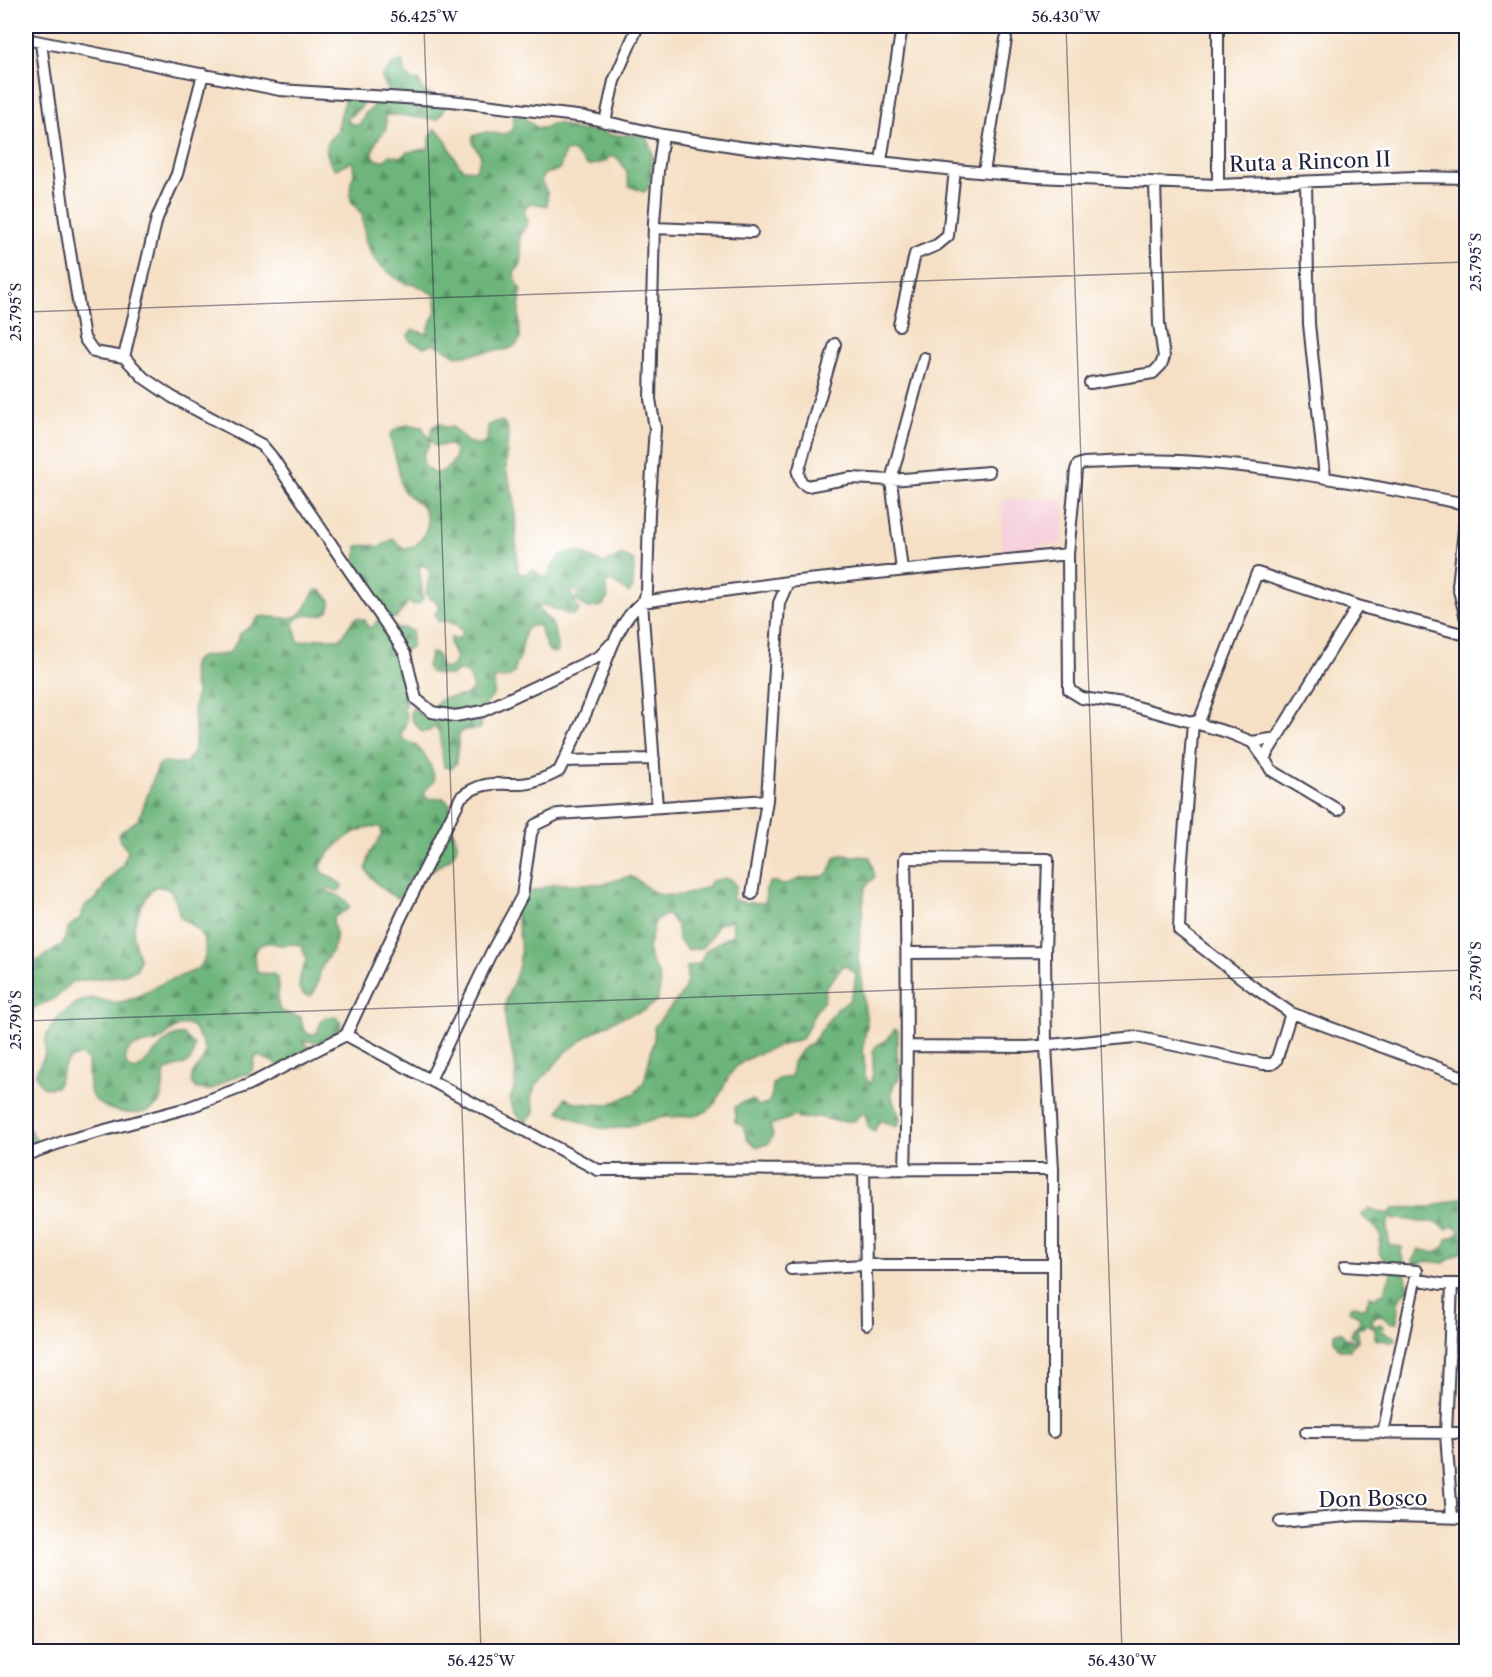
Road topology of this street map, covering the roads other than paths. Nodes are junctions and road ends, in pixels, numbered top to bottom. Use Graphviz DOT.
graph roads {
  1 [pos="638,26"];
  2 [pos="902,26"];
  3 [pos="1218,26"];
  4 [pos="26,39"];
  5 [pos="1006,39"];
  6 [pos="41,43"];
  7 [pos="203,74"];
  8 [pos="605,122"];
  9 [pos="663,135"];
  10 [pos="880,161"];
  11 [pos="955,170"];
  12 [pos="984,172"];
  13 [pos="1467,178"];
  14 [pos="1155,182"];
  15 [pos="1306,183"];
  16 [pos="1218,185"];
  17 [pos="654,228"];
  18 [pos="752,232"];
  19 [pos="899,325"];
  20 [pos="836,344"];
  21 [pos="124,357"];
  22 [pos="924,358"];
  23 [pos="1090,383"];
  24 [pos="989,472"];
  25 [pos="1325,477"];
  26 [pos="891,480"];
  27 [pos="1467,504"];
  28 [pos="1467,512"];
  29 [pos="1068,554"];
  30 [pos="902,570"];
  31 [pos="788,582"];
  32 [pos="642,602"];
  33 [pos="1358,606"];
  34 [pos="1467,619"];
  35 [pos="1467,635"];
  36 [pos="613,642"];
  37 [pos="1193,723"];
  38 [pos="1277,738"];
  39 [pos="1252,742"];
  40 [pos="1264,758"];
  41 [pos="654,759"];
  42 [pos="564,761"];
  43 [pos="767,800"];
  44 [pos="657,807"];
  45 [pos="1338,810"];
  46 [pos="752,894"];
  47 [pos="1045,952"];
  48 [pos="907,953"];
  49 [pos="1291,1013"];
  50 [pos="346,1035"];
  51 [pos="908,1046"];
  52 [pos="1046,1046"];
  53 [pos="1467,1078"];
  54 [pos="430,1080"];
  55 [pos="26,1155"];
  56 [pos="864,1169"];
  57 [pos="905,1170"];
  58 [pos="1053,1170"];
  59 [pos="865,1265"];
  60 [pos="1053,1265"];
  61 [pos="1345,1266"];
  62 [pos="791,1269"];
  63 [pos="1415,1279"];
  64 [pos="1452,1284"];
  65 [pos="1467,1284"];
  66 [pos="867,1324"];
  67 [pos="1053,1432"];
  68 [pos="1306,1432"];
  69 [pos="1383,1433"];
  70 [pos="1467,1433"];
  71 [pos="1446,1434"];
  72 [pos="1452,1517"];
  73 [pos="1467,1518"];
  74 [pos="1280,1522"];
  1 -- 8 [label="street"];
  2 -- 10 [label="street"];
  3 -- 16 [label="street"];
  4 -- 6 [label="street, Ruta a Rincon II"];
  5 -- 12 [label="street"];
  6 -- 7 [label="street, Ruta a Rincon II"];
  6 -- 21 [label="street"];
  7 -- 8 [label="street, Ruta a Rincon II"];
  7 -- 21 [label="street"];
  8 -- 9 [label="street, Ruta a Rincon II"];
  9 -- 10 [label="street, Ruta a Rincon II"];
  9 -- 17 [label="street"];
  10 -- 11 [label="street, Ruta a Rincon II"];
  11 -- 12 [label="street, Ruta a Rincon II"];
  11 -- 19 [label="street"];
  12 -- 14 [label="street, Ruta a Rincon II"];
  13 -- 15 [label="street, Ruta a Rincon II"];
  14 -- 16 [label="street, Ruta a Rincon II"];
  14 -- 23 [label="street"];
  15 -- 16 [label="street, Ruta a Rincon II"];
  15 -- 25 [label="street"];
  17 -- 18 [label="street"];
  17 -- 32 [label="street"];
  20 -- 26 [label="street"];
  21 -- 36 [label="street"];
  22 -- 26 [label="street"];
  24 -- 26 [label="street"];
  25 -- 27 [label="street"];
  25 -- 29 [label="street"];
  26 -- 30 [label="street"];
  28 -- 34 [label="street"];
  29 -- 30 [label="street"];
  29 -- 37 [label="street"];
  30 -- 31 [label="street"];
  31 -- 32 [label="street"];
  31 -- 43 [label="street"];
  32 -- 36 [label="street"];
  32 -- 41 [label="street"];
  33 -- 35 [label="street"];
  33 -- 37 [label="street"];
  33 -- 38 [label="street"];
  36 -- 42 [label="street"];
  37 -- 39 [label="street"];
  37 -- 49 [label="street"];
  38 -- 39 [label="street"];
  38 -- 40 [label="street"];
  39 -- 40 [label="street"];
  40 -- 45 [label="street"];
  41 -- 42 [label="street"];
  41 -- 44 [label="street"];
  42 -- 50 [label="street"];
  43 -- 44 [label="street"];
  43 -- 46 [label="street"];
  44 -- 54 [label="street"];
  47 -- 48 [label="street"];
  47 -- 48 [label="street"];
  47 -- 52 [label="street"];
  48 -- 51 [label="street"];
  49 -- 52 [label="street"];
  49 -- 53 [label="street"];
  50 -- 54 [label="street"];
  50 -- 55 [label="street"];
  51 -- 52 [label="street"];
  51 -- 57 [label="street"];
  52 -- 58 [label="street"];
  54 -- 56 [label="street"];
  56 -- 57 [label="street"];
  56 -- 59 [label="street"];
  57 -- 58 [label="street"];
  58 -- 60 [label="street"];
  59 -- 60 [label="street"];
  59 -- 62 [label="street"];
  59 -- 66 [label="street"];
  60 -- 67 [label="street"];
  61 -- 63 [label="street"];
  63 -- 64 [label="street"];
  63 -- 69 [label="street"];
  64 -- 65 [label="street"];
  64 -- 71 [label="street"];
  68 -- 69 [label="street"];
  69 -- 71 [label="street"];
  70 -- 71 [label="street"];
  71 -- 72 [label="street"];
  72 -- 73 [label="street, Don Bosco"];
  72 -- 74 [label="street, Don Bosco"];
}
